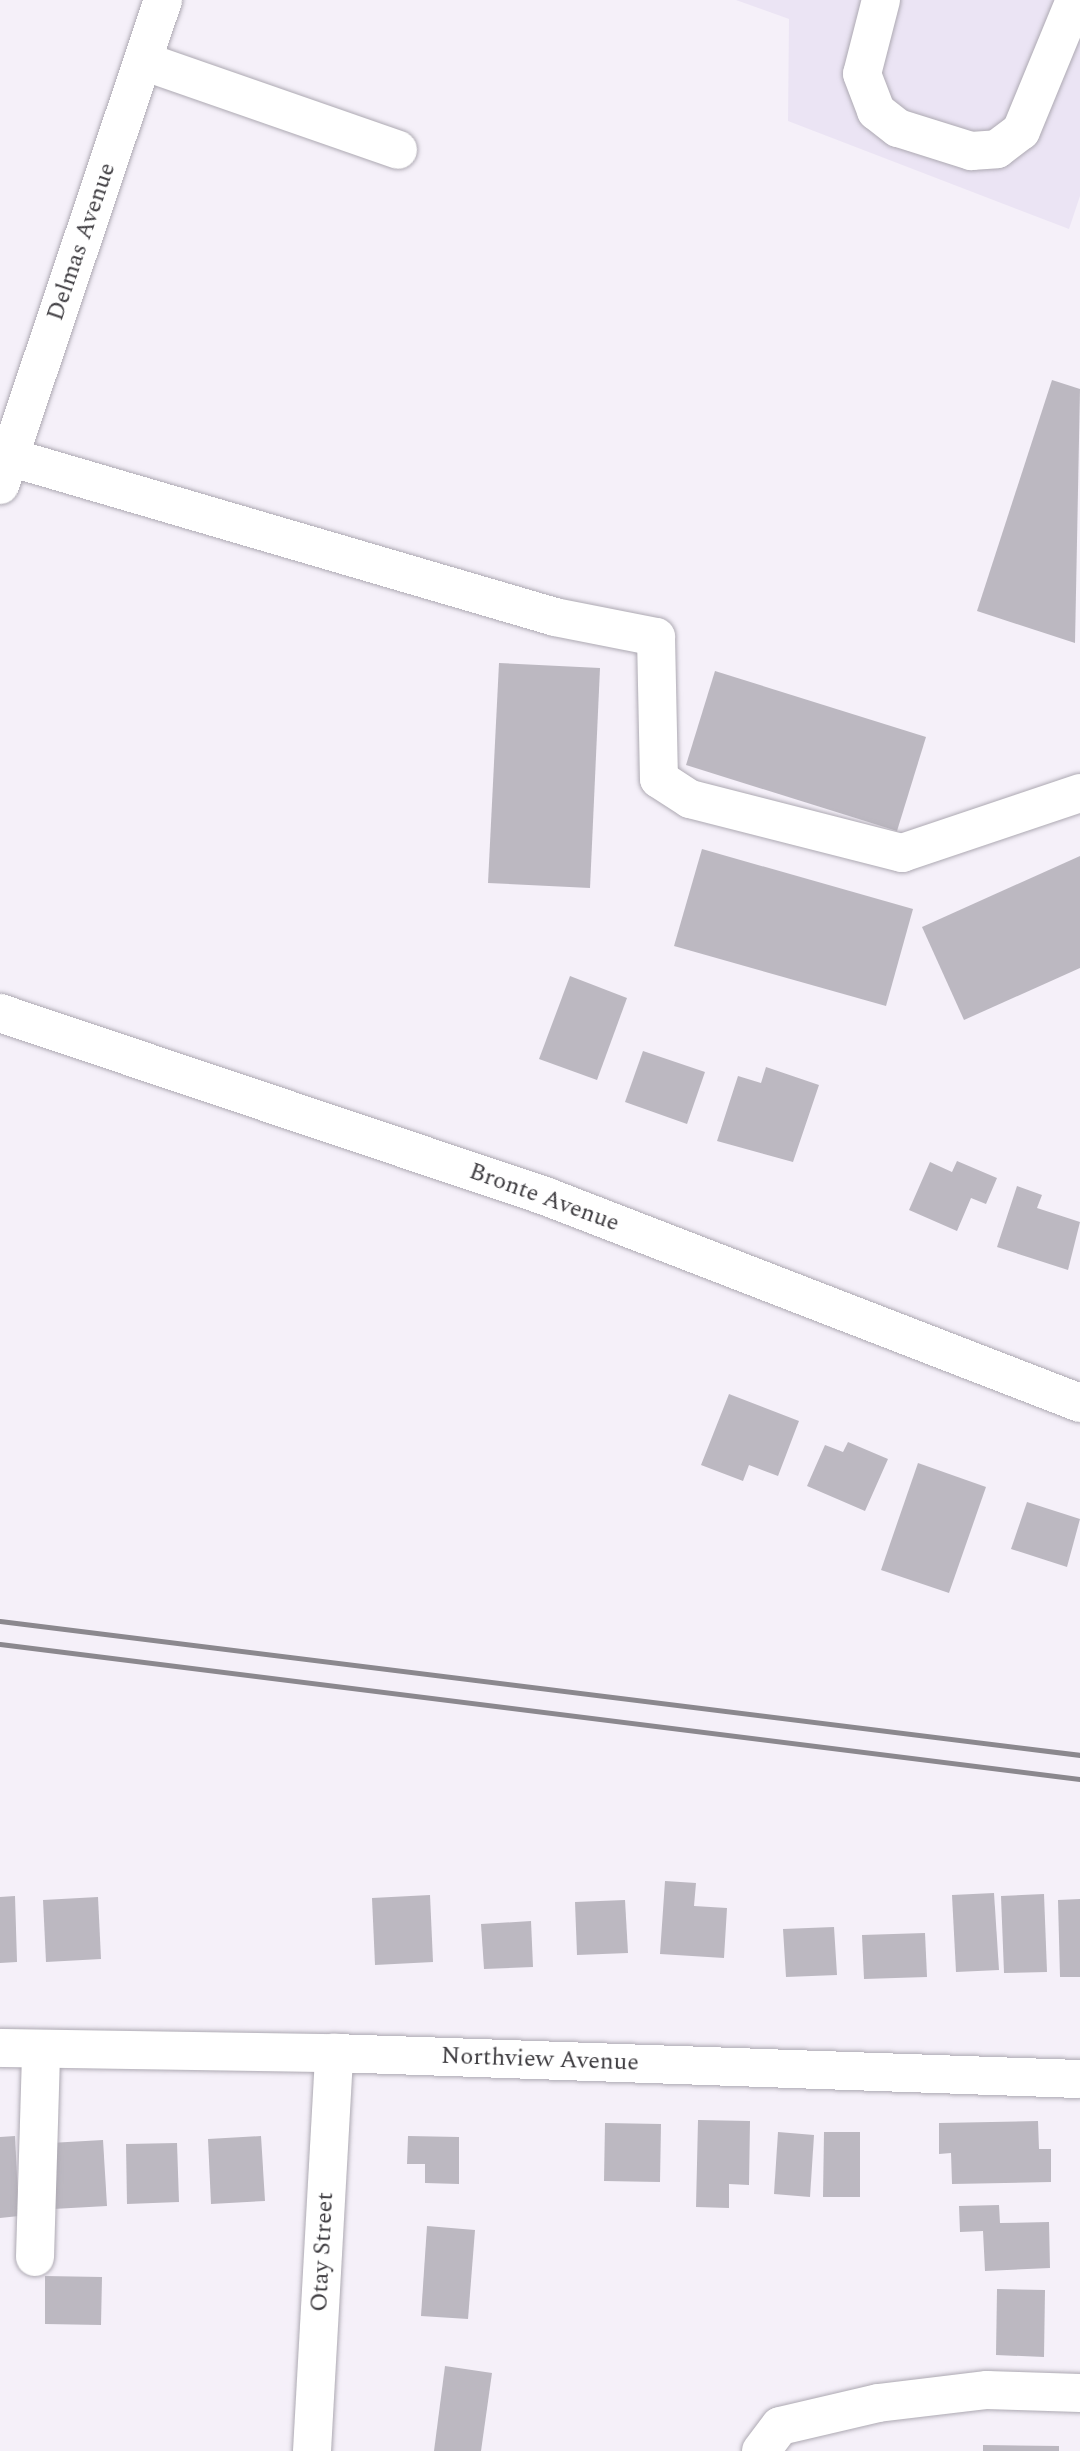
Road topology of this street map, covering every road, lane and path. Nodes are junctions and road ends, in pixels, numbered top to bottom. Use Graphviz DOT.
graph roads {
  1 [pos="163,0"];
  2 [pos="881,0"];
  3 [pos="1075,0"];
  4 [pos="142,61"];
  5 [pos="398,150"];
  6 [pos="5,471"];
  7 [pos="1080,793"];
  8 [pos="0,1013"];
  9 [pos="1080,1403"];
  10 [pos="0,2048"];
  11 [pos="41,2049"];
  12 [pos="334,2053"];
  13 [pos="1080,2079"];
  14 [pos="35,2258"];
  15 [pos="1080,2393"];
  16 [pos="312,2451"];
  17 [pos="761,2451"];
  1 -- 4 [label="street, Delmas Avenue"];
  2 -- 3 [label="street"];
  4 -- 5 [label="street"];
  4 -- 6 [label="street, Delmas Avenue"];
  6 -- 7 [label="street"];
  8 -- 9 [label="street, Bronte Avenue"];
  10 -- 11 [label="street, Northview Avenue"];
  11 -- 12 [label="street, Northview Avenue"];
  11 -- 14 [label="street"];
  12 -- 13 [label="street, Northview Avenue"];
  12 -- 16 [label="street, Otay Street"];
  15 -- 17 [label="street"];
}
